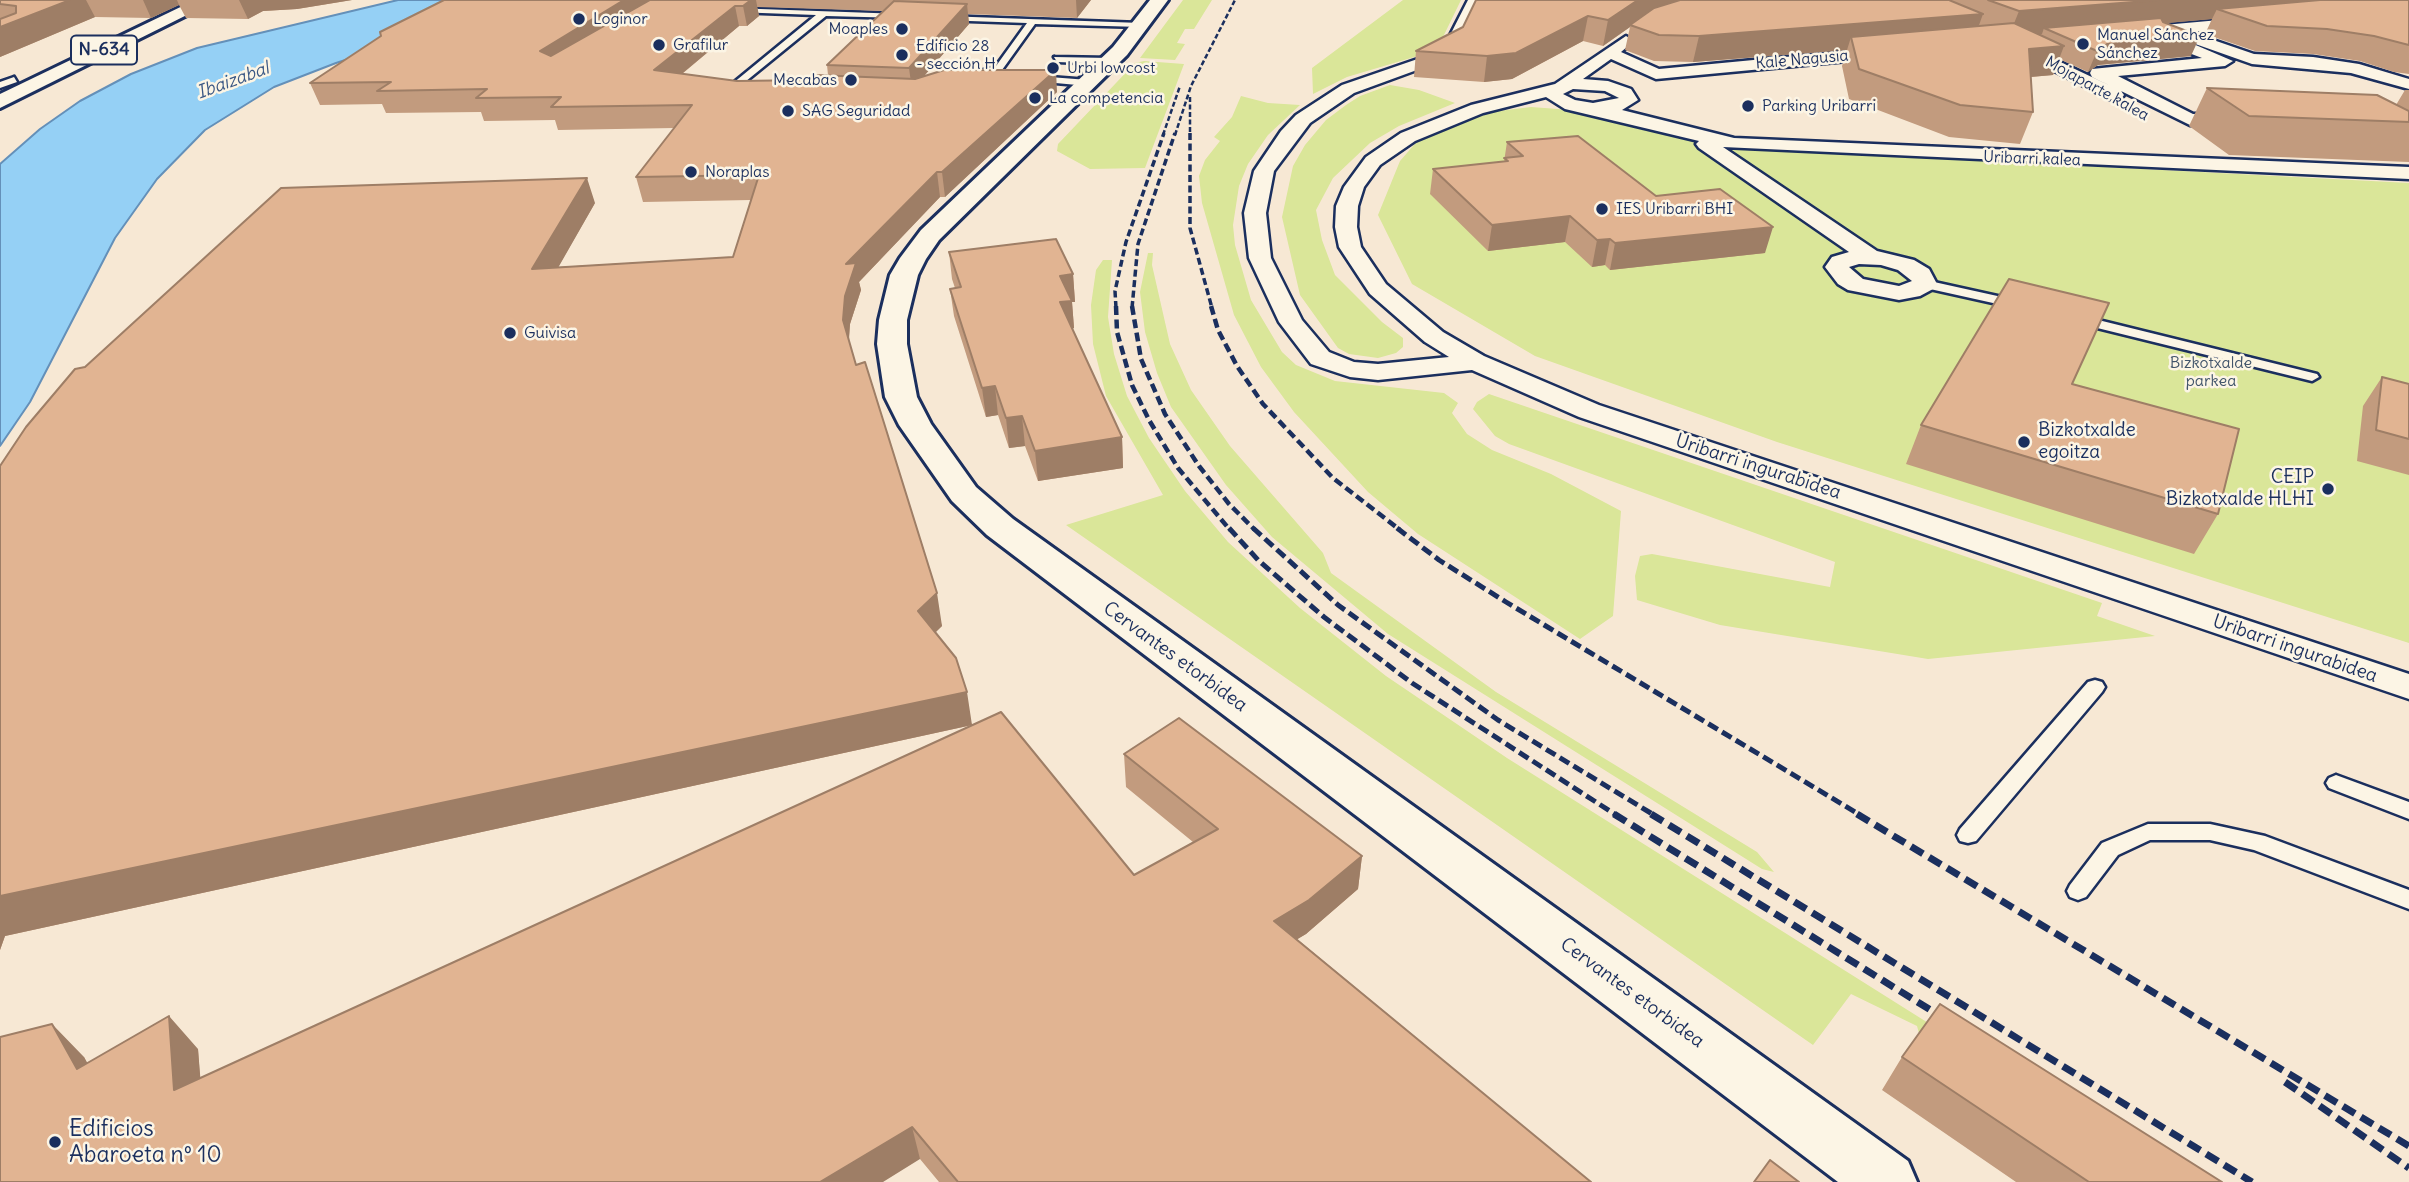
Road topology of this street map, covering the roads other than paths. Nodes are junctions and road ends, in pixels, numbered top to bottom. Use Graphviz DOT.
graph roads {
  1 [pos="185,0"];
  2 [pos="208,0"];
  3 [pos="1475,0"];
  4 [pos="720,9"];
  5 [pos="1150,12"];
  6 [pos="824,13"];
  7 [pos="918,17"];
  8 [pos="931,17"];
  9 [pos="2268,20"];
  10 [pos="1033,21"];
  11 [pos="1637,33"];
  12 [pos="2122,33"];
  13 [pos="2042,39"];
  14 [pos="1911,51"];
  15 [pos="1609,53"];
  16 [pos="1057,59"];
  17 [pos="1099,72"];
  18 [pos="1656,74"];
  19 [pos="1037,78"];
  20 [pos="964,80"];
  21 [pos="1584,83"];
  22 [pos="2409,83"];
  23 [pos="5,84"];
  24 [pos="1558,88"];
  25 [pos="758,90"];
  26 [pos="1628,100"];
  27 [pos="0,102"];
  28 [pos="1571,105"];
  29 [pos="1593,108"];
  30 [pos="1477,109"];
  31 [pos="2255,121"];
  32 [pos="1657,123"];
  33 [pos="2164,128"];
  34 [pos="1692,135"];
  35 [pos="2186,143"];
  36 [pos="2218,166"];
  37 [pos="2409,173"];
  38 [pos="1871,257"];
  39 [pos="1925,284"];
  40 [pos="2028,307"];
  41 [pos="2066,316"];
  42 [pos="1475,362"];
  43 [pos="2312,377"];
  44 [pos="2095,687"];
  45 [pos="2409,687"];
  46 [pos="2336,783"];
  47 [pos="2409,811"];
  48 [pos="1968,835"];
  49 [pos="2078,891"];
  50 [pos="2409,900"];
  51 [pos="1887,1182"];
  1 -- 23 [label="main road, N-634"];
  2 -- 27 [label="main road, N-634"];
  3 -- 42 [label="street"];
  4 -- 6 [label="lane"];
  5 -- 10 [label="lane"];
  5 -- 17 [label="main road, Cervantes etorbidea"];
  6 -- 7 [label="lane"];
  6 -- 25 [label="lane"];
  8 -- 10 [label="lane"];
  9 -- 12 [label="street"];
  10 -- 20 [label="lane"];
  11 -- 15 [label="street"];
  13 -- 33 [label="street, Mojaparte kalea"];
  14 -- 18 [label="street, Kale Nagusia"];
  15 -- 18 [label="street"];
  15 -- 24 [label="street"];
  16 -- 17 [label="lane"];
  17 -- 19 [label="lane"];
  17 -- 51 [label="main road, Cervantes etorbidea"];
  18 -- 21 [label="street, Kale Nagusia"];
  18 -- 26 [label="street"];
  21 -- 24 [label="street, Kale Nagusia"];
  21 -- 26 [label="street, Kale Nagusia"];
  22 -- 31 [label="street"];
  24 -- 28 [label="street"];
  24 -- 30 [label="street, Uribarri ingurabidea"];
  26 -- 29 [label="street"];
  26 -- 32 [label="street, Uribarri kalea"];
  28 -- 29 [label="street"];
  28 -- 30 [label="street, Uribarri ingurabidea"];
  29 -- 32 [label="street, Uribarri kalea"];
  30 -- 42 [label="street, Uribarri ingurabidea"];
  32 -- 34 [label="street, Uribarri kalea"];
  34 -- 36 [label="street, Uribarri kalea"];
  34 -- 38 [label="street"];
  35 -- 36 [label="street"];
  36 -- 37 [label="street, Uribarri kalea"];
  38 -- 39 [label="street"];
  38 -- 39 [label="street"];
  39 -- 40 [label="lane"];
  41 -- 43 [label="lane"];
  42 -- 45 [label="street, Uribarri ingurabidea"];
  44 -- 48 [label="lane"];
  46 -- 47 [label="lane"];
  49 -- 50 [label="lane"];
}
